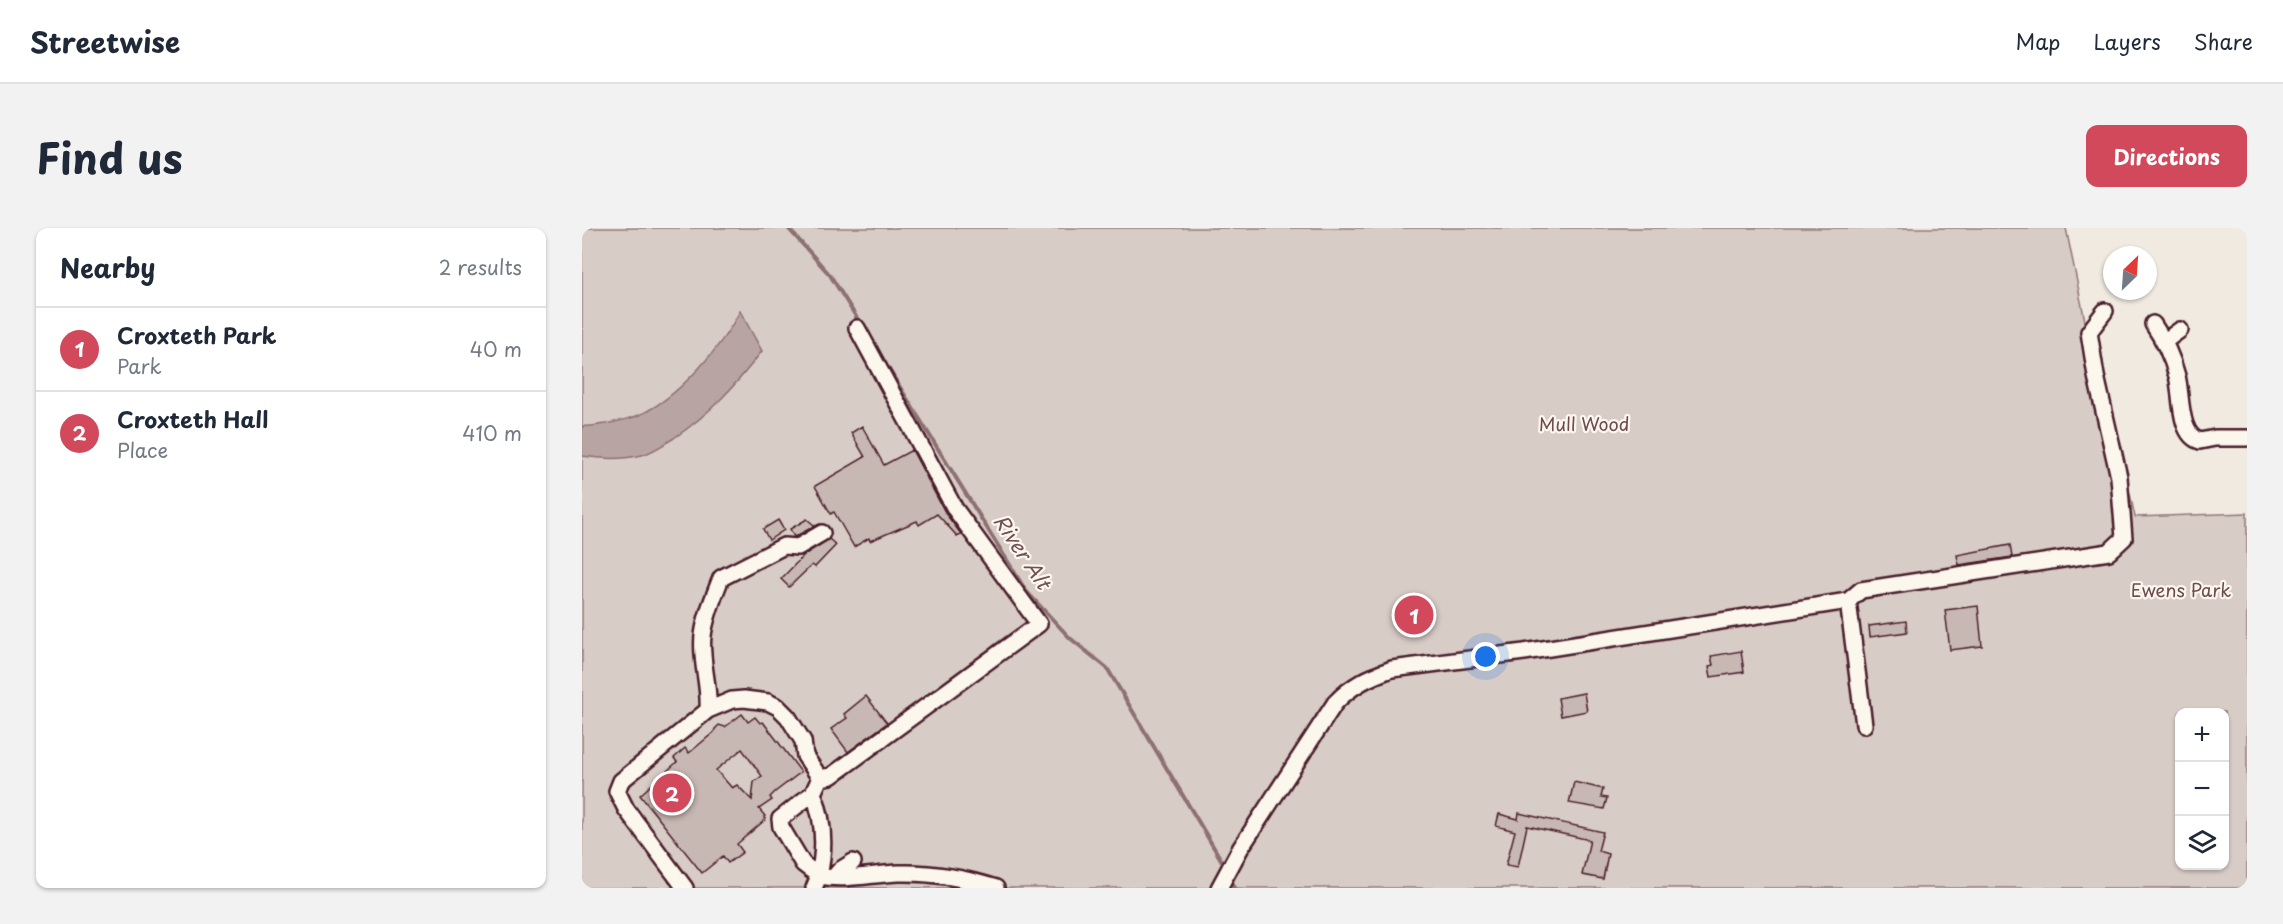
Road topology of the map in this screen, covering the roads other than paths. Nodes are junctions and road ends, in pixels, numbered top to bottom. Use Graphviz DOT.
graph roads {
  1 [pos="2104,311"];
  2 [pos="2153,324"];
  3 [pos="857,328"];
  4 [pos="2180,330"];
  5 [pos="2165,341"];
  6 [pos="2247,438"];
  7 [pos="822,533"];
  8 [pos="1848,601"];
  9 [pos="708,710"];
  10 [pos="1864,725"];
  11 [pos="820,778"];
  12 [pos="813,793"];
  13 [pos="853,862"];
  14 [pos="822,880"];
  15 [pos="1221,884"];
  16 [pos="685,888"];
  17 [pos="996,888"];
  1 -- 8 [label="street"];
  2 -- 5 [label="street"];
  3 -- 11 [label="street"];
  4 -- 5 [label="street"];
  5 -- 6 [label="street"];
  7 -- 9 [label="street"];
  8 -- 10 [label="street"];
  8 -- 15 [label="street"];
  9 -- 11 [label="street"];
  9 -- 16 [label="street"];
  11 -- 12 [label="street"];
  12 -- 14 [label="street"];
  12 -- 14 [label="street"];
  13 -- 14 [label="street"];
  14 -- 17 [label="street"];
}
